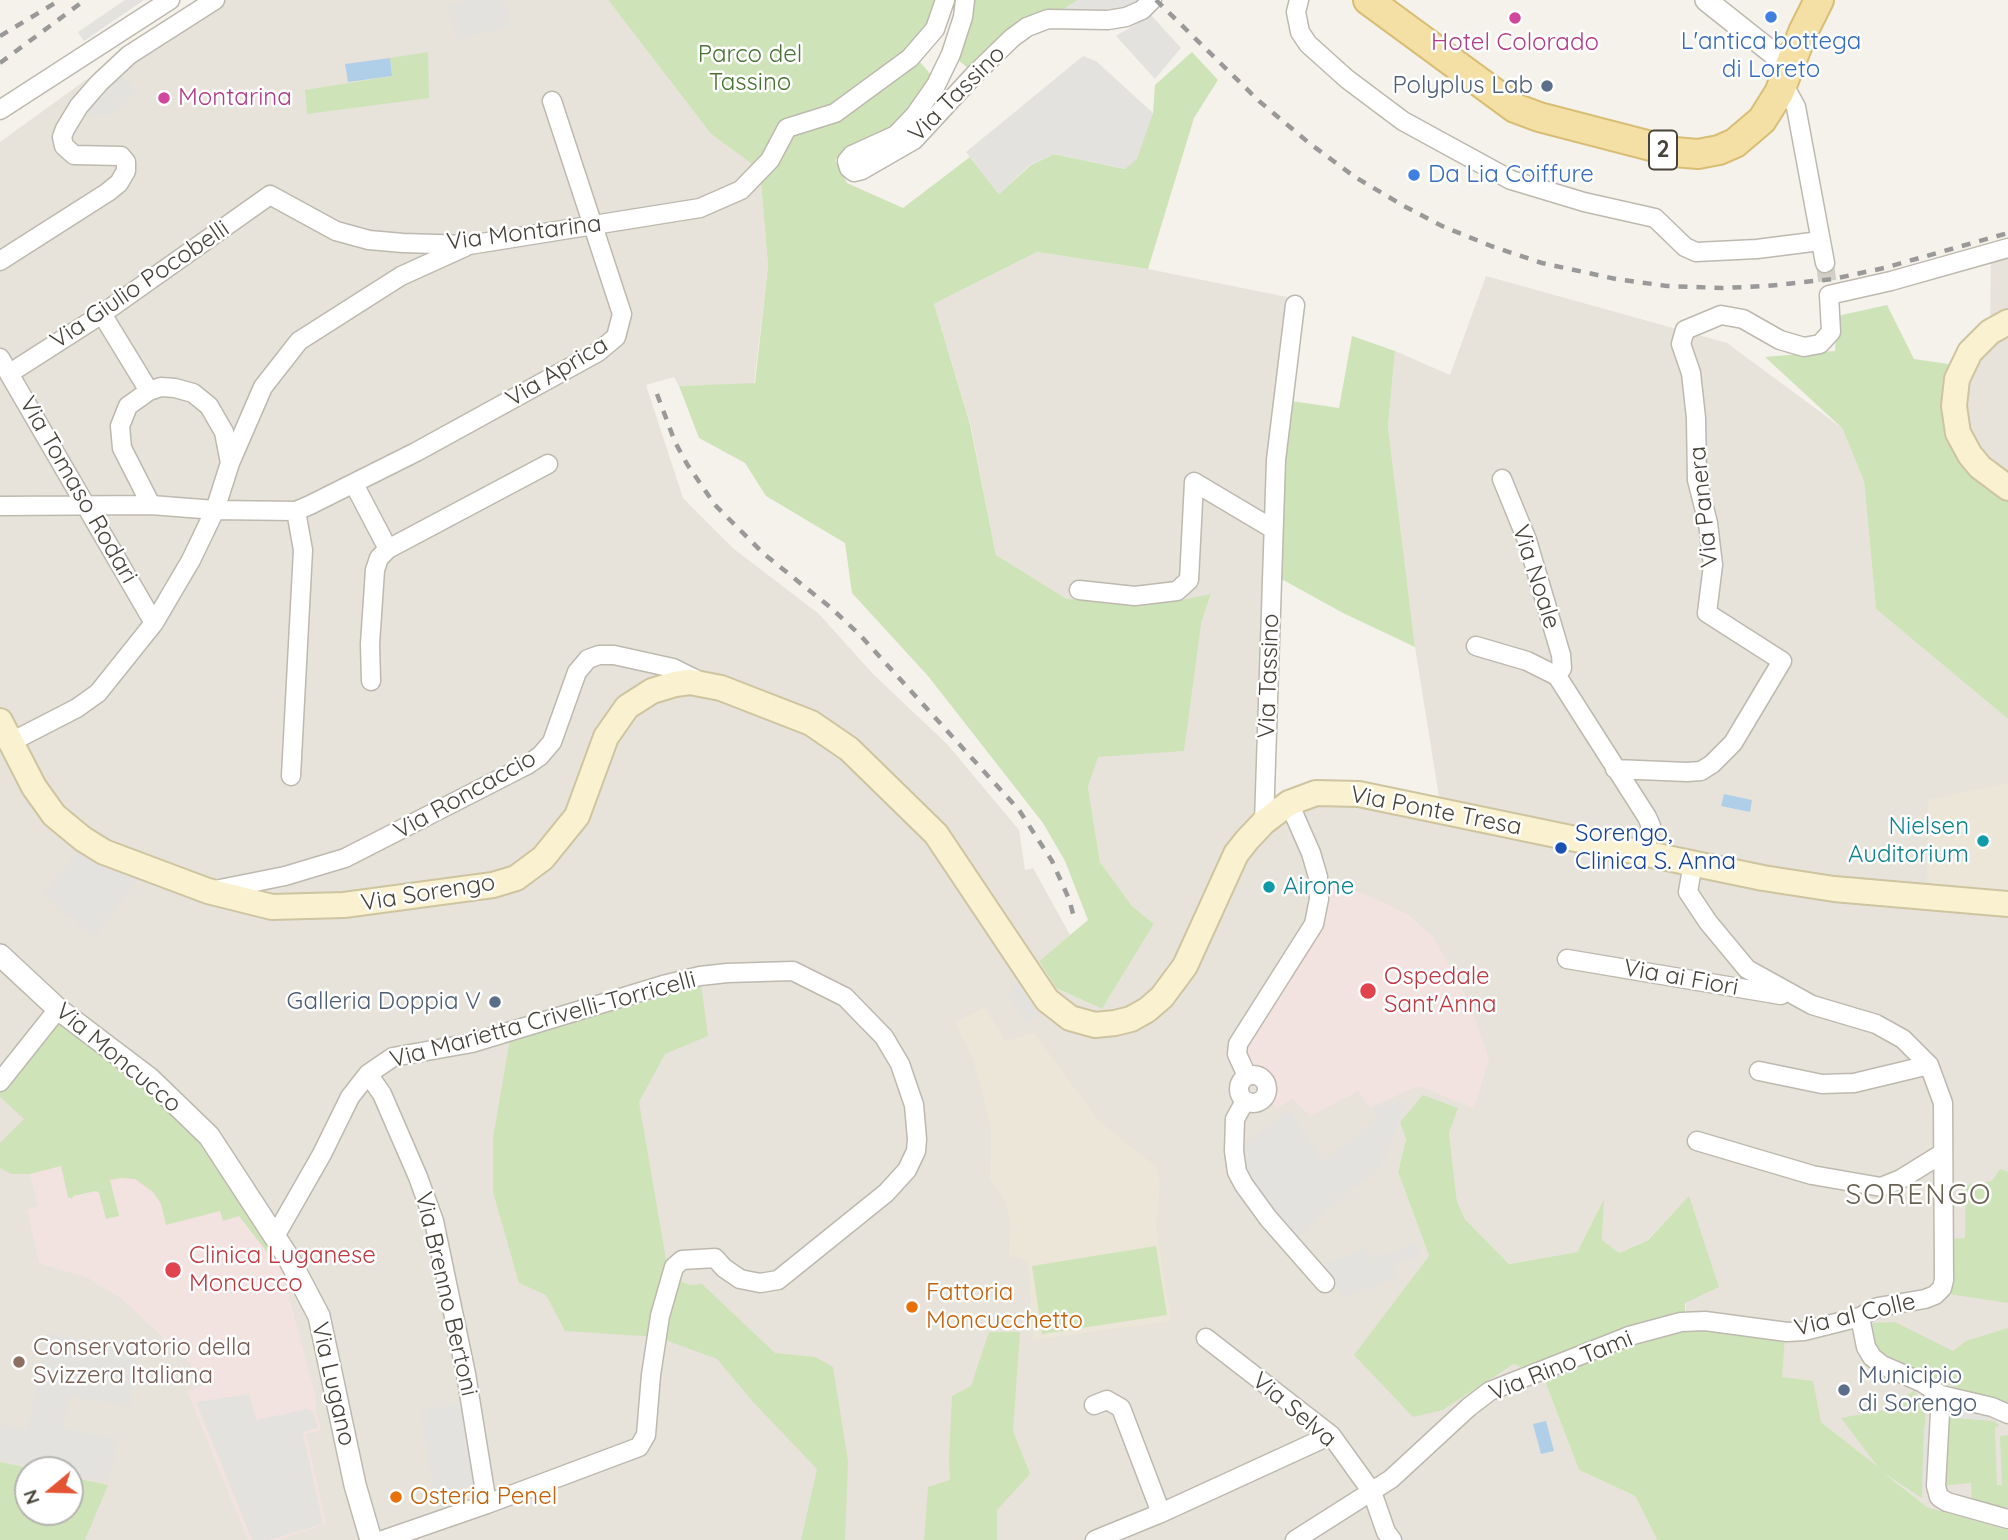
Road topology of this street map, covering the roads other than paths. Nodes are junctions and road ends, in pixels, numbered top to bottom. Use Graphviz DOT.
graph roads {
  1 [pos="170,0"];
  2 [pos="215,0"];
  3 [pos="945,0"];
  4 [pos="965,0"];
  5 [pos="1152,0"];
  6 [pos="1299,0"];
  7 [pos="1368,0"];
  8 [pos="1706,0"];
  9 [pos="1819,0"];
  10 [pos="1786,75"];
  11 [pos="552,101"];
  12 [pos="0,110"];
  13 [pos="270,195"];
  14 [pos="595,226"];
  15 [pos="1820,241"];
  16 [pos="469,245"];
  17 [pos="1999,250"];
  18 [pos="0,261"];
  19 [pos="1825,263"];
  20 [pos="1295,305"];
  21 [pos="103,314"];
  22 [pos="2008,322"];
  23 [pos="5,366"];
  24 [pos="149,391"];
  25 [pos="230,463"];
  26 [pos="548,464"];
  27 [pos="1502,479"];
  28 [pos="354,484"];
  29 [pos="2008,488"];
  30 [pos="87,505"];
  31 [pos="151,505"];
  32 [pos="0,506"];
  33 [pos="215,510"];
  34 [pos="296,510"];
  35 [pos="1273,529"];
  36 [pos="388,550"];
  37 [pos="1079,590"];
  38 [pos="154,623"];
  39 [pos="1476,646"];
  40 [pos="1557,676"];
  41 [pos="372,681"];
  42 [pos="707,684"];
  43 [pos="5,732"];
  44 [pos="1615,769"];
  45 [pos="291,776"];
  46 [pos="1289,803"];
  47 [pos="1264,822"];
  48 [pos="1644,853"];
  49 [pos="1693,863"];
  50 [pos="208,891"];
  51 [pos="2008,904"];
  52 [pos="988,912"];
  53 [pos="0,955"];
  54 [pos="1567,959"];
  55 [pos="1795,997"];
  56 [pos="58,1009"];
  57 [pos="1930,1065"];
  58 [pos="1759,1071"];
  59 [pos="368,1074"];
  60 [pos="0,1082"];
  61 [pos="1697,1141"];
  62 [pos="1943,1153"];
  63 [pos="274,1238"];
  64 [pos="1325,1283"];
  65 [pos="1860,1317"];
  66 [pos="1665,1326"];
  67 [pos="1206,1338"];
  68 [pos="1941,1395"];
  69 [pos="1094,1405"];
  70 [pos="2008,1414"];
  71 [pos="1331,1435"];
  72 [pos="1372,1492"];
  73 [pos="487,1504"];
  74 [pos="1161,1513"];
  75 [pos="2008,1519"];
  76 [pos="371,1540"];
  77 [pos="383,1540"];
  78 [pos="1095,1540"];
  79 [pos="1295,1540"];
  80 [pos="1392,1540"];
  1 -- 12 [label="street"];
  2 -- 18 [label="street"];
  3 -- 14 [label="street, Via Montarina"];
  4 -- 5 [label="street, Via Tassino"];
  6 -- 15 [label="street"];
  7 -- 10 [label="main road, 2"];
  8 -- 10 [label="street"];
  9 -- 10 [label="main road, 2"];
  10 -- 15 [label="street"];
  11 -- 14 [label="street, Via Aprica"];
  13 -- 16 [label="street, Via Montarina"];
  13 -- 21 [label="street, Via Giulio Pocobelli"];
  14 -- 16 [label="street, Via Montarina"];
  14 -- 28 [label="street, Via Aprica"];
  15 -- 19 [label="street"];
  16 -- 25 [label="street"];
  17 -- 44 [label="street, Via Panera"];
  20 -- 35 [label="street, Via Tassino"];
  21 -- 23 [label="street, Via Giulio Pocobelli"];
  21 -- 24 [label="street"];
  22 -- 29 [label="main road"];
  23 -- 30 [label="street, Via Tomaso Rodari"];
  24 -- 25 [label="street"];
  24 -- 31 [label="street"];
  25 -- 33 [label="street"];
  26 -- 36 [label="street"];
  27 -- 40 [label="street, Via Noale"];
  28 -- 34 [label="street, Via Aprica"];
  28 -- 36 [label="street"];
  30 -- 31 [label="street"];
  30 -- 32 [label="street"];
  30 -- 38 [label="street, Via Tomaso Rodari"];
  31 -- 33 [label="street"];
  33 -- 34 [label="street"];
  33 -- 38 [label="street"];
  34 -- 45 [label="street"];
  35 -- 37 [label="street"];
  35 -- 47 [label="street, Via Tassino"];
  36 -- 41 [label="street"];
  38 -- 43 [label="street"];
  39 -- 40 [label="street, Via Noale"];
  40 -- 44 [label="street"];
  42 -- 50 [label="street, Via Roncaccio"];
  42 -- 50 [label="main road, Via Sorengo"];
  42 -- 52 [label="main road, Via Sorengo"];
  43 -- 50 [label="main road, Via Sorengo"];
  44 -- 48 [label="street"];
  46 -- 47 [label="main road, Via Ponte Tresa"];
  46 -- 48 [label="main road, Via Ponte Tresa"];
  46 -- 64 [label="street"];
  47 -- 52 [label="main road, Via Ponte Tresa"];
  48 -- 49 [label="main road, Via Ponte Tresa"];
  49 -- 51 [label="main road, Via Ponte Tresa"];
  49 -- 55 [label="street, Via al Colle"];
  53 -- 56 [label="street, Via Moncucco"];
  54 -- 55 [label="street, Via ai Fiori"];
  55 -- 57 [label="street, Via al Colle"];
  56 -- 60 [label="street"];
  56 -- 63 [label="street, Via Moncucco"];
  57 -- 58 [label="street"];
  57 -- 62 [label="street, Via al Colle"];
  59 -- 63 [label="street"];
  59 -- 73 [label="street, Via Brenno Bertoni"];
  59 -- 73 [label="street, Via Marietta Crivelli-Torricelli"];
  61 -- 62 [label="street"];
  62 -- 65 [label="street, Via al Colle"];
  63 -- 76 [label="street, Via Lugano"];
  65 -- 66 [label="street, Via al Colle"];
  65 -- 68 [label="street"];
  66 -- 72 [label="street, Via Rino Tami"];
  67 -- 71 [label="street, Via Selva"];
  68 -- 70 [label="street"];
  68 -- 75 [label="street"];
  69 -- 74 [label="street"];
  71 -- 72 [label="street, Via Selva"];
  71 -- 74 [label="street"];
  72 -- 79 [label="street, Via Rino Tami"];
  72 -- 80 [label="street, Via Selva"];
  73 -- 77 [label="street"];
  74 -- 78 [label="street"];
}
